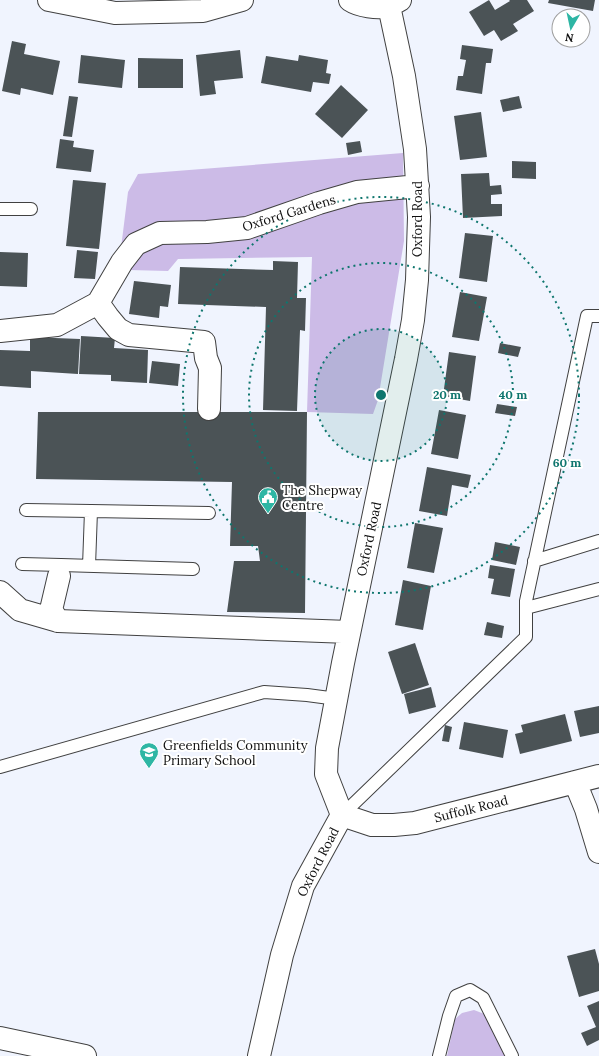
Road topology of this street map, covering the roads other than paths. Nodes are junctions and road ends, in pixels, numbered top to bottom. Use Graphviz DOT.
graph roads {
  1 [pos="49,0"];
  2 [pos="242,0"];
  3 [pos="350,0"];
  4 [pos="394,3"];
  5 [pos="418,186"];
  6 [pos="0,209"];
  7 [pos="31,209"];
  8 [pos="98,303"];
  9 [pos="599,316"];
  10 [pos="0,331"];
  11 [pos="209,409"];
  12 [pos="26,510"];
  13 [pos="91,511"];
  14 [pos="209,513"];
  15 [pos="599,541"];
  16 [pos="534,561"];
  17 [pos="22,564"];
  18 [pos="88,566"];
  19 [pos="193,570"];
  20 [pos="60,571"];
  21 [pos="599,589"];
  22 [pos="0,592"];
  23 [pos="526,608"];
  24 [pos="58,621"];
  25 [pos="350,632"];
  26 [pos="337,699"];
  27 [pos="0,767"];
  28 [pos="599,776"];
  29 [pos="575,782"];
  30 [pos="342,816"];
  31 [pos="599,852"];
  32 [pos="0,1038"];
  33 [pos="85,1056"];
  34 [pos="259,1056"];
  35 [pos="440,1056"];
  36 [pos="512,1056"];
  1 -- 2 [label="street"];
  3 -- 4 [label="street, Oxford Road"];
  4 -- 5 [label="street, Oxford Road"];
  5 -- 8 [label="street, Oxford Gardens"];
  5 -- 25 [label="street, Oxford Road"];
  6 -- 7 [label="lane"];
  8 -- 10 [label="street"];
  8 -- 11 [label="street"];
  9 -- 16 [label="lane"];
  12 -- 13 [label="lane"];
  13 -- 14 [label="lane"];
  13 -- 18 [label="lane"];
  15 -- 16 [label="lane"];
  16 -- 23 [label="lane"];
  17 -- 20 [label="lane"];
  18 -- 19 [label="lane"];
  18 -- 20 [label="lane"];
  20 -- 24 [label="street"];
  21 -- 23 [label="lane"];
  22 -- 24 [label="street"];
  23 -- 30 [label="lane"];
  24 -- 25 [label="street"];
  25 -- 26 [label="street, Oxford Road"];
  26 -- 27 [label="lane"];
  26 -- 30 [label="street, Oxford Road"];
  28 -- 29 [label="street, Suffolk Road"];
  29 -- 30 [label="street, Suffolk Road"];
  29 -- 31 [label="street"];
  30 -- 34 [label="street, Oxford Road"];
  32 -- 33 [label="street"];
  35 -- 36 [label="lane"];
}
